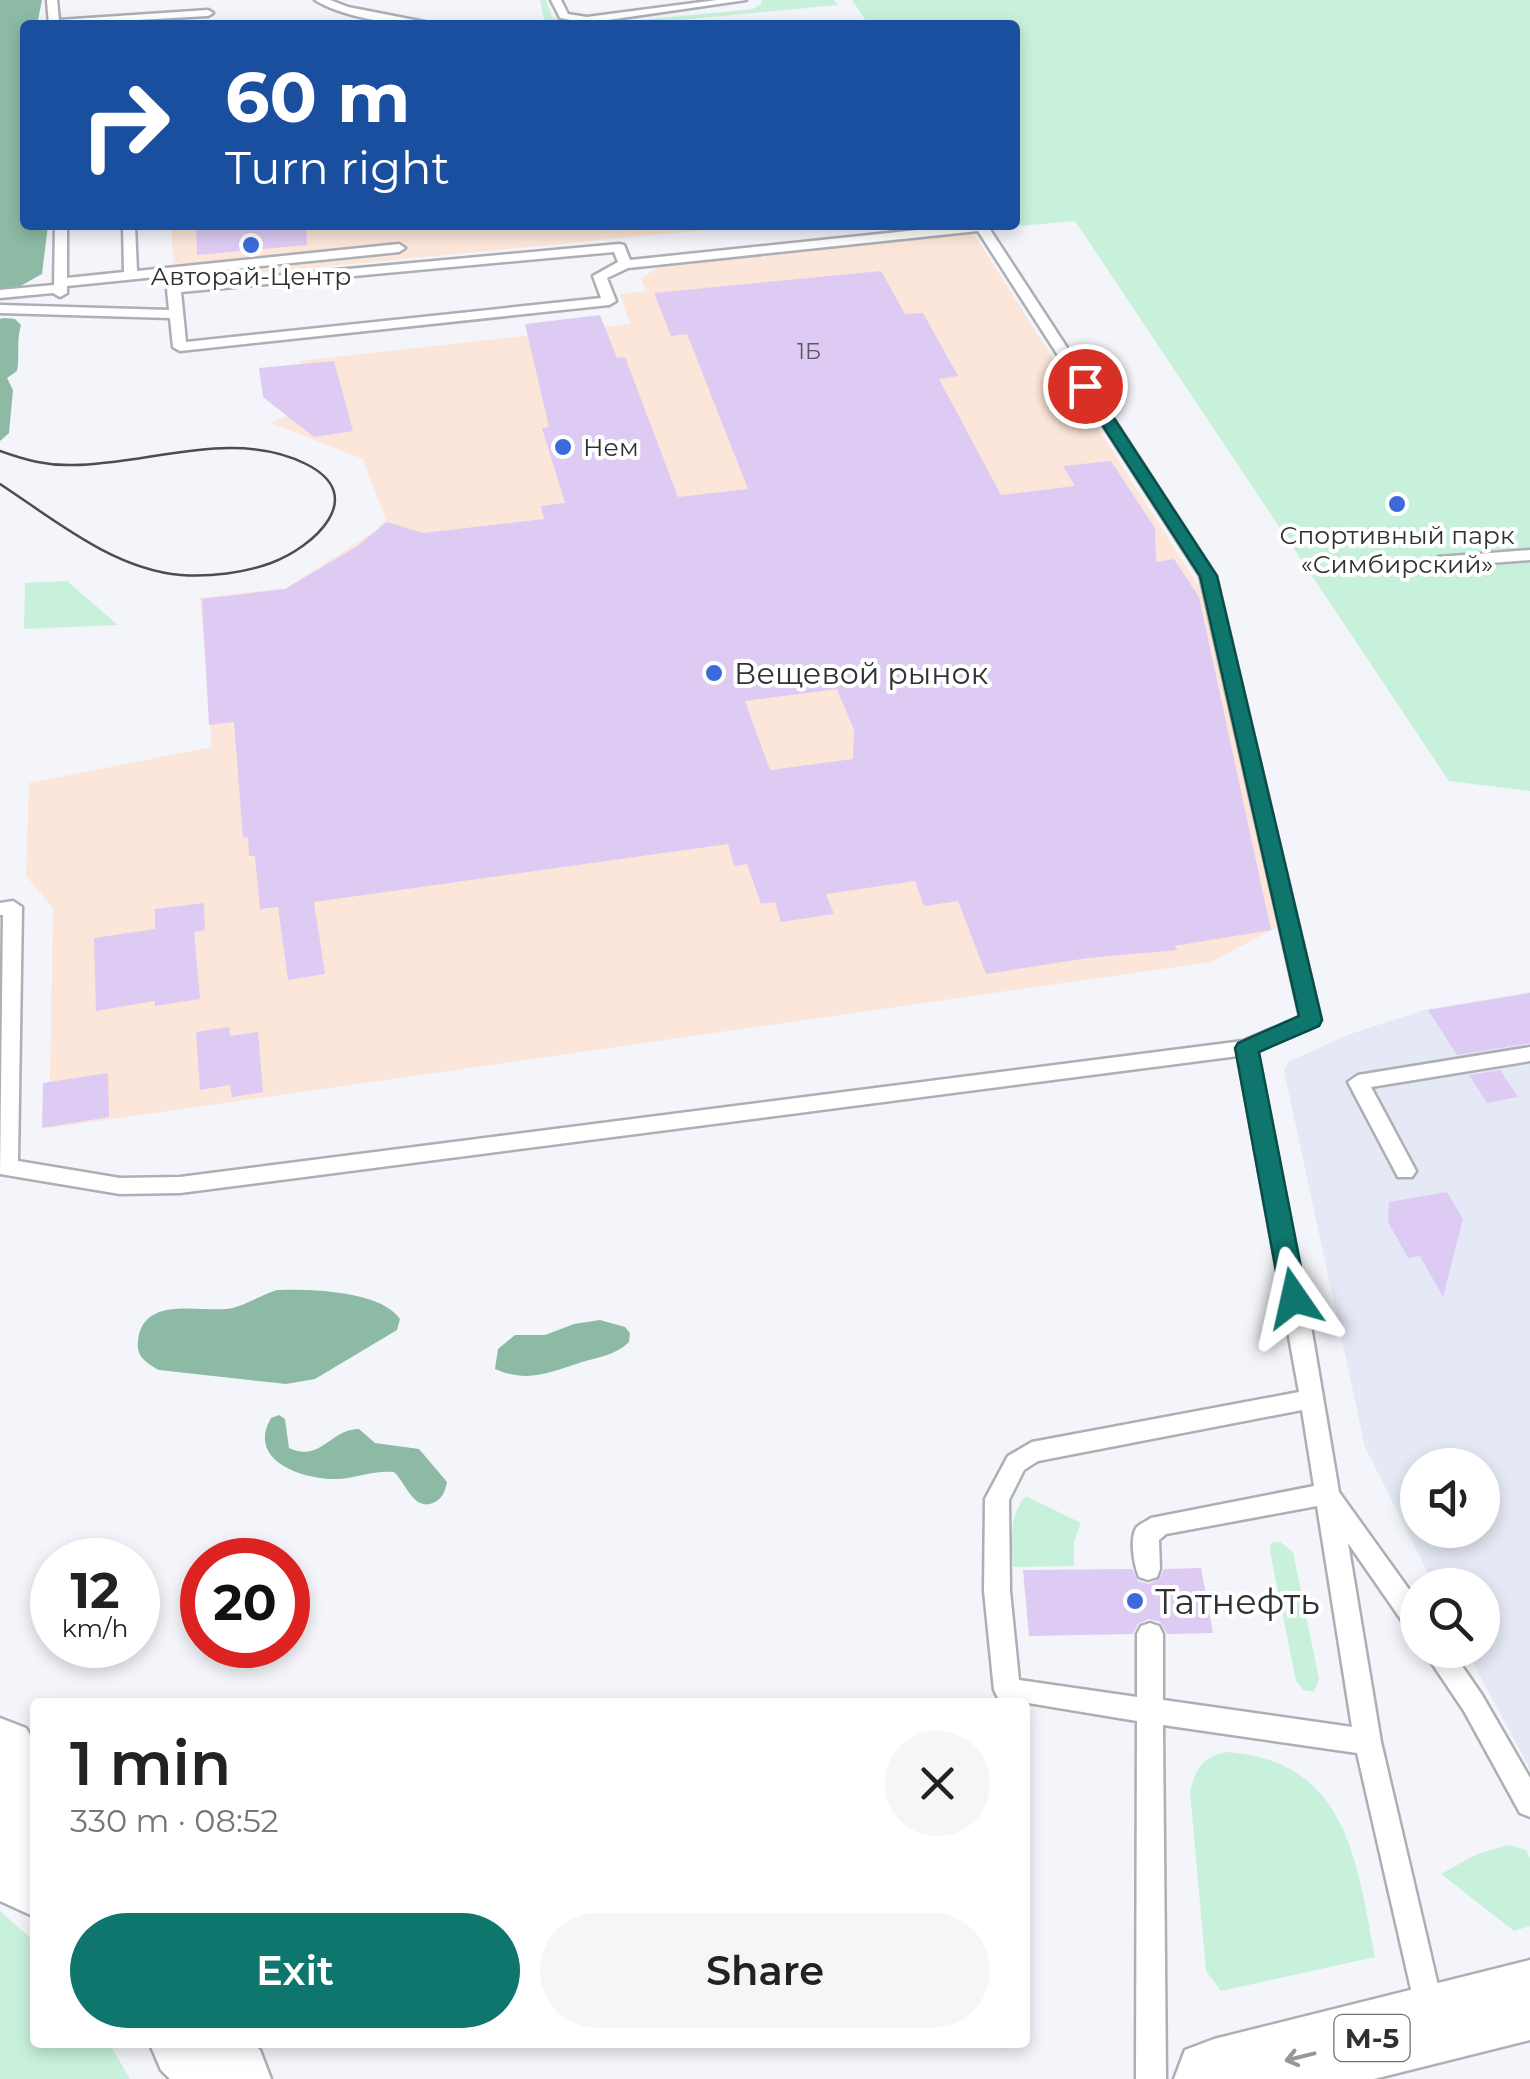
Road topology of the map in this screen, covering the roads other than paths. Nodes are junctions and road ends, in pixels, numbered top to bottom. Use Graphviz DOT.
graph roads {
  1 [pos="212,0"];
  2 [pos="320,0"];
  3 [pos="556,0"];
  4 [pos="741,0"];
  5 [pos="651,5"];
  6 [pos="208,13"];
  7 [pos="179,15"];
  8 [pos="116,20"];
  9 [pos="406,20"];
  10 [pos="60,230"];
  11 [pos="129,230"];
  12 [pos="953,230"];
  13 [pos="984,230"];
  14 [pos="399,248"];
  15 [pos="625,264"];
  16 [pos="131,276"];
  17 [pos="0,294"];
  18 [pos="60,295"];
  19 [pos="175,307"];
  20 [pos="0,310"];
  21 [pos="1530,555"];
  22 [pos="1438,562"];
  23 [pos="0,908"];
  24 [pos="1246,1048"];
  25 [pos="1530,1054"];
  26 [pos="4,1140"];
  27 [pos="4,1165"];
  28 [pos="1405,1171"];
  29 [pos="1312,1399"];
  30 [pos="1327,1494"];
  31 [pos="1148,1569"];
  32 [pos="1400,1597"];
  33 [pos="1150,1634"];
  34 [pos="1449,1668"];
  35 [pos="1152,1712"];
  36 [pos="1368,1742"];
  37 [pos="0,1752"];
  38 [pos="1530,1804"];
  39 [pos="30,1807"];
  40 [pos="0,1856"];
  41 [pos="30,1877"];
  42 [pos="1530,2000"];
  43 [pos="1432,2023"];
  44 [pos="181,2048"];
  45 [pos="196,2048"];
  46 [pos="194,2079"];
  47 [pos="232,2079"];
  48 [pos="1151,2079"];
  49 [pos="1214,2079"];
  1 -- 7 [label="lane"];
  2 -- 9 [label="lane"];
  3 -- 5 [label="lane"];
  4 -- 5 [label="lane"];
  6 -- 7 [label="lane"];
  7 -- 8 [label="lane"];
  10 -- 18 [label="lane"];
  11 -- 16 [label="lane"];
  12 -- 15 [label="lane"];
  13 -- 24 [label="lane"];
  14 -- 16 [label="lane"];
  15 -- 19 [label="lane"];
  15 -- 19 [label="lane"];
  16 -- 18 [label="lane"];
  17 -- 18 [label="lane"];
  18 -- 19 [label="lane"];
  18 -- 20 [label="lane"];
  21 -- 22 [label="lane"];
  23 -- 26 [label="lane"];
  24 -- 27 [label="lane"];
  24 -- 29 [label="lane"];
  25 -- 28 [label="lane"];
  26 -- 27 [label="lane"];
  29 -- 30 [label="lane"];
  29 -- 35 [label="lane"];
  30 -- 31 [label="lane"];
  30 -- 32 [label="lane"];
  30 -- 36 [label="lane"];
  33 -- 35 [label="lane"];
  34 -- 38 [label="lane"];
  35 -- 36 [label="lane"];
  35 -- 48 [label="lane"];
  36 -- 43 [label="lane"];
  37 -- 39 [label="main road"];
  40 -- 41 [label="main road"];
  42 -- 43 [label="main road, М-5"];
  43 -- 49 [label="main road, М-5, one-way"];
  44 -- 46 [label="main road"];
  45 -- 47 [label="main road"];
}
